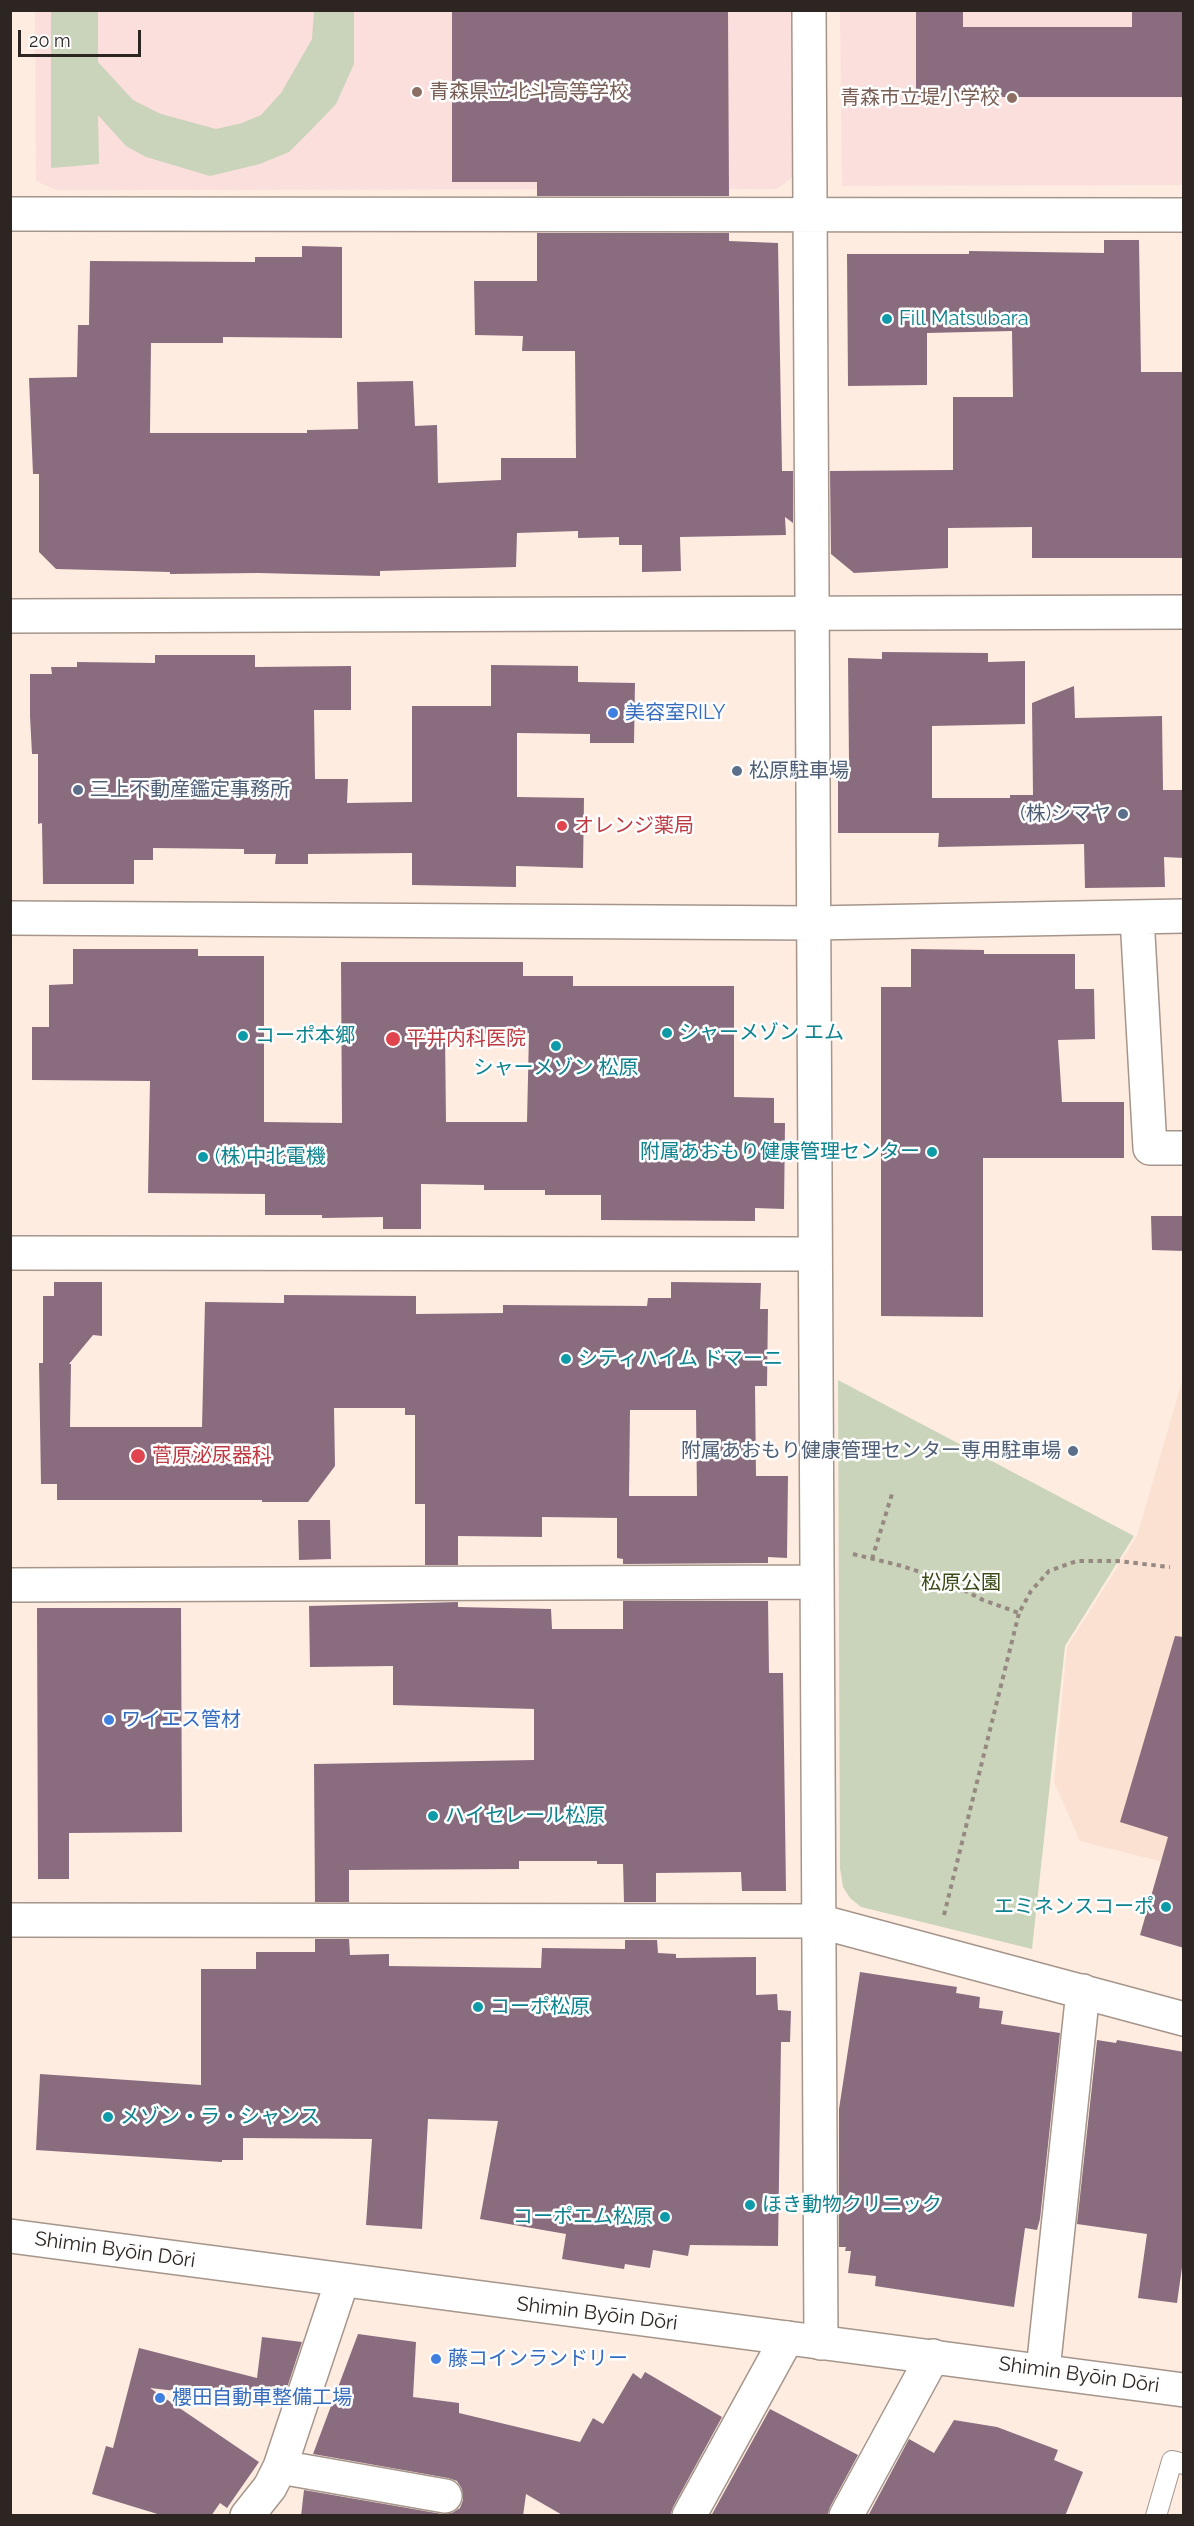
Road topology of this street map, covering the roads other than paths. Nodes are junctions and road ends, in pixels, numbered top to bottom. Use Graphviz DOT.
graph roads {
  1 [pos="809,10"];
  2 [pos="10,214"];
  3 [pos="809,215"];
  4 [pos="1184,215"];
  5 [pos="1184,612"];
  6 [pos="812,613"];
  7 [pos="10,616"];
  8 [pos="1184,916"];
  9 [pos="1137,917"];
  10 [pos="10,918"];
  11 [pos="813,923"];
  12 [pos="1184,1148"];
  13 [pos="10,1253"];
  14 [pos="814,1254"];
  15 [pos="817,1567"];
  16 [pos="10,1585"];
  17 [pos="10,1920"];
  18 [pos="818,1921"];
  19 [pos="1083,1991"];
  20 [pos="1184,2019"];
  21 [pos="10,2236"];
  22 [pos="342,2281"];
  23 [pos="787,2338"];
  24 [pos="821,2343"];
  25 [pos="933,2356"];
  26 [pos="1043,2370"];
  27 [pos="1184,2390"];
  28 [pos="1184,2464"];
  29 [pos="280,2467"];
  30 [pos="445,2496"];
  31 [pos="247,2516"];
  32 [pos="689,2516"];
  33 [pos="846,2516"];
  34 [pos="1156,2516"];
  1 -- 3 [label="street"];
  2 -- 3 [label="street"];
  3 -- 4 [label="street"];
  3 -- 6 [label="street"];
  5 -- 6 [label="street"];
  6 -- 7 [label="street"];
  6 -- 11 [label="street"];
  8 -- 9 [label="street"];
  9 -- 11 [label="street"];
  9 -- 12 [label="street"];
  10 -- 11 [label="street"];
  11 -- 14 [label="street"];
  13 -- 14 [label="street"];
  14 -- 15 [label="street"];
  15 -- 16 [label="street"];
  15 -- 18 [label="street"];
  17 -- 18 [label="street"];
  18 -- 19 [label="street"];
  18 -- 24 [label="street"];
  19 -- 20 [label="street"];
  19 -- 26 [label="street"];
  21 -- 22 [label="street, Shimin Byōin Dōri"];
  22 -- 23 [label="street, Shimin Byōin Dōri"];
  22 -- 29 [label="street"];
  23 -- 24 [label="street, Shimin Byōin Dōri"];
  23 -- 32 [label="street"];
  24 -- 25 [label="street, Shimin Byōin Dōri"];
  25 -- 26 [label="street, Shimin Byōin Dōri"];
  25 -- 33 [label="street"];
  26 -- 27 [label="street, Shimin Byōin Dōri"];
  28 -- 34 [label="lane"];
  29 -- 30 [label="street"];
  29 -- 31 [label="street"];
}
